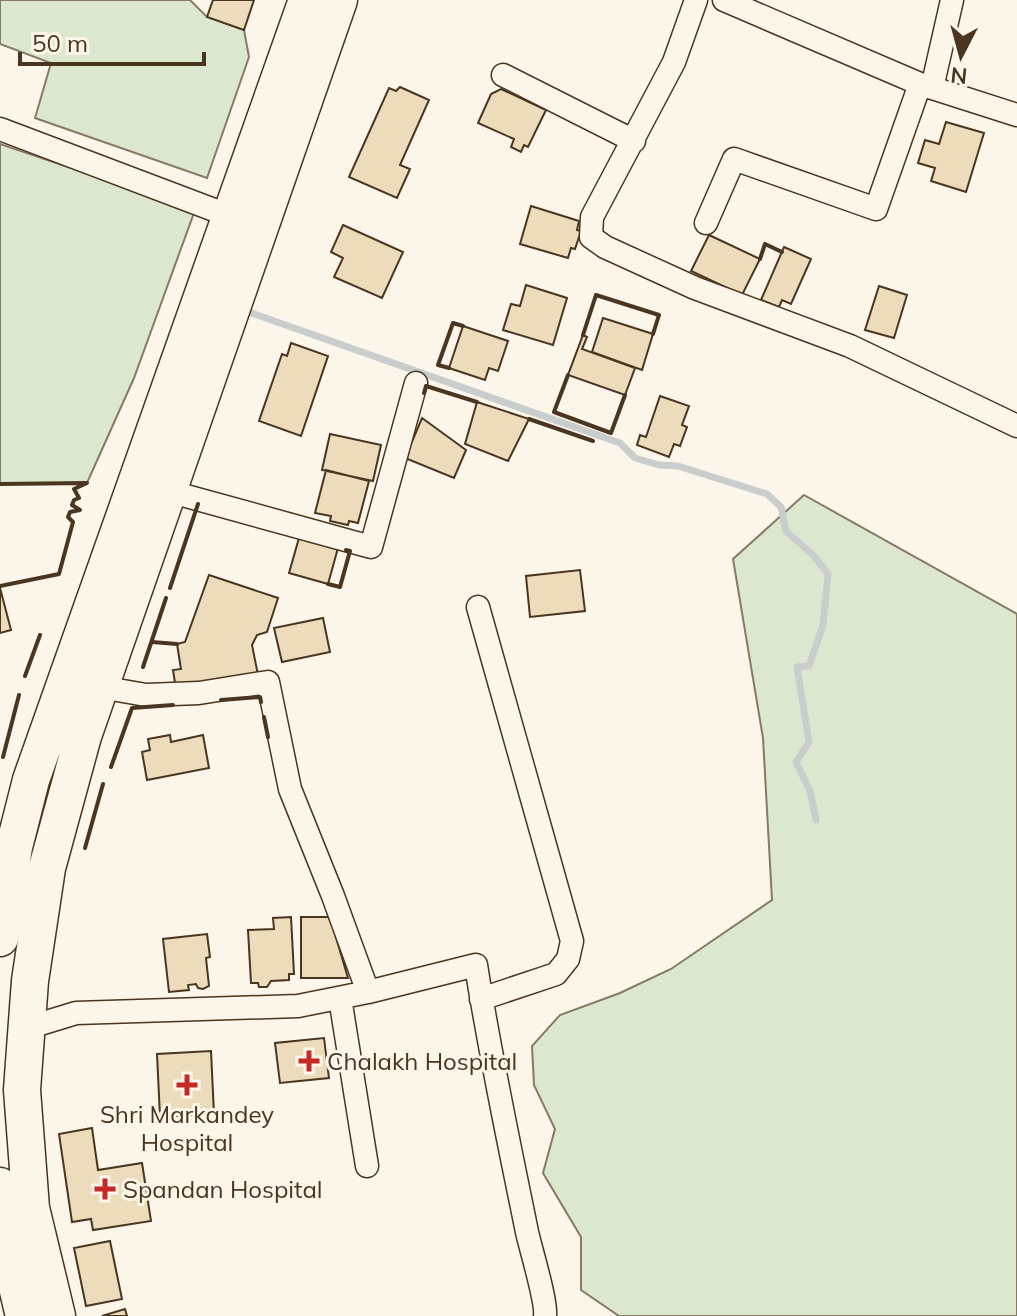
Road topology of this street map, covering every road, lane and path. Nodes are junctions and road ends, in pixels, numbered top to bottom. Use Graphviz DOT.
graph roads {
  1 [pos="307,0"];
  2 [pos="339,0"];
  3 [pos="696,0"];
  4 [pos="724,0"];
  5 [pos="952,0"];
  6 [pos="503,75"];
  7 [pos="926,86"];
  8 [pos="1017,115"];
  9 [pos="0,129"];
  10 [pos="634,141"];
  11 [pos="230,216"];
  12 [pos="706,223"];
  13 [pos="416,383"];
  14 [pos="1017,426"];
  15 [pos="168,491"];
  16 [pos="478,607"];
  17 [pos="100,687"];
  18 [pos="0,938"];
  19 [pos="368,992"];
  20 [pos="340,998"];
  21 [pos="481,999"];
  22 [pos="27,1028"];
  23 [pos="367,1166"];
  24 [pos="0,1186"];
  25 [pos="26,1315"];
  26 [pos="545,1316"];
  1 -- 11 [label="highway"];
  2 -- 15 [label="highway"];
  3 -- 10 [label="street"];
  4 -- 7 [label="street"];
  5 -- 7 [label="street"];
  6 -- 10 [label="street"];
  7 -- 8 [label="street"];
  7 -- 12 [label="street"];
  9 -- 11 [label="street"];
  10 -- 14 [label="street"];
  11 -- 18 [label="highway"];
  13 -- 15 [label="street"];
  15 -- 17 [label="highway"];
  16 -- 21 [label="street"];
  17 -- 19 [label="street"];
  17 -- 22 [label="highway"];
  19 -- 20 [label="street"];
  19 -- 21 [label="street"];
  20 -- 22 [label="street"];
  20 -- 23 [label="street"];
  21 -- 26 [label="street"];
  22 -- 25 [label="highway"];
  24 -- 25 [label="highway"];
}
